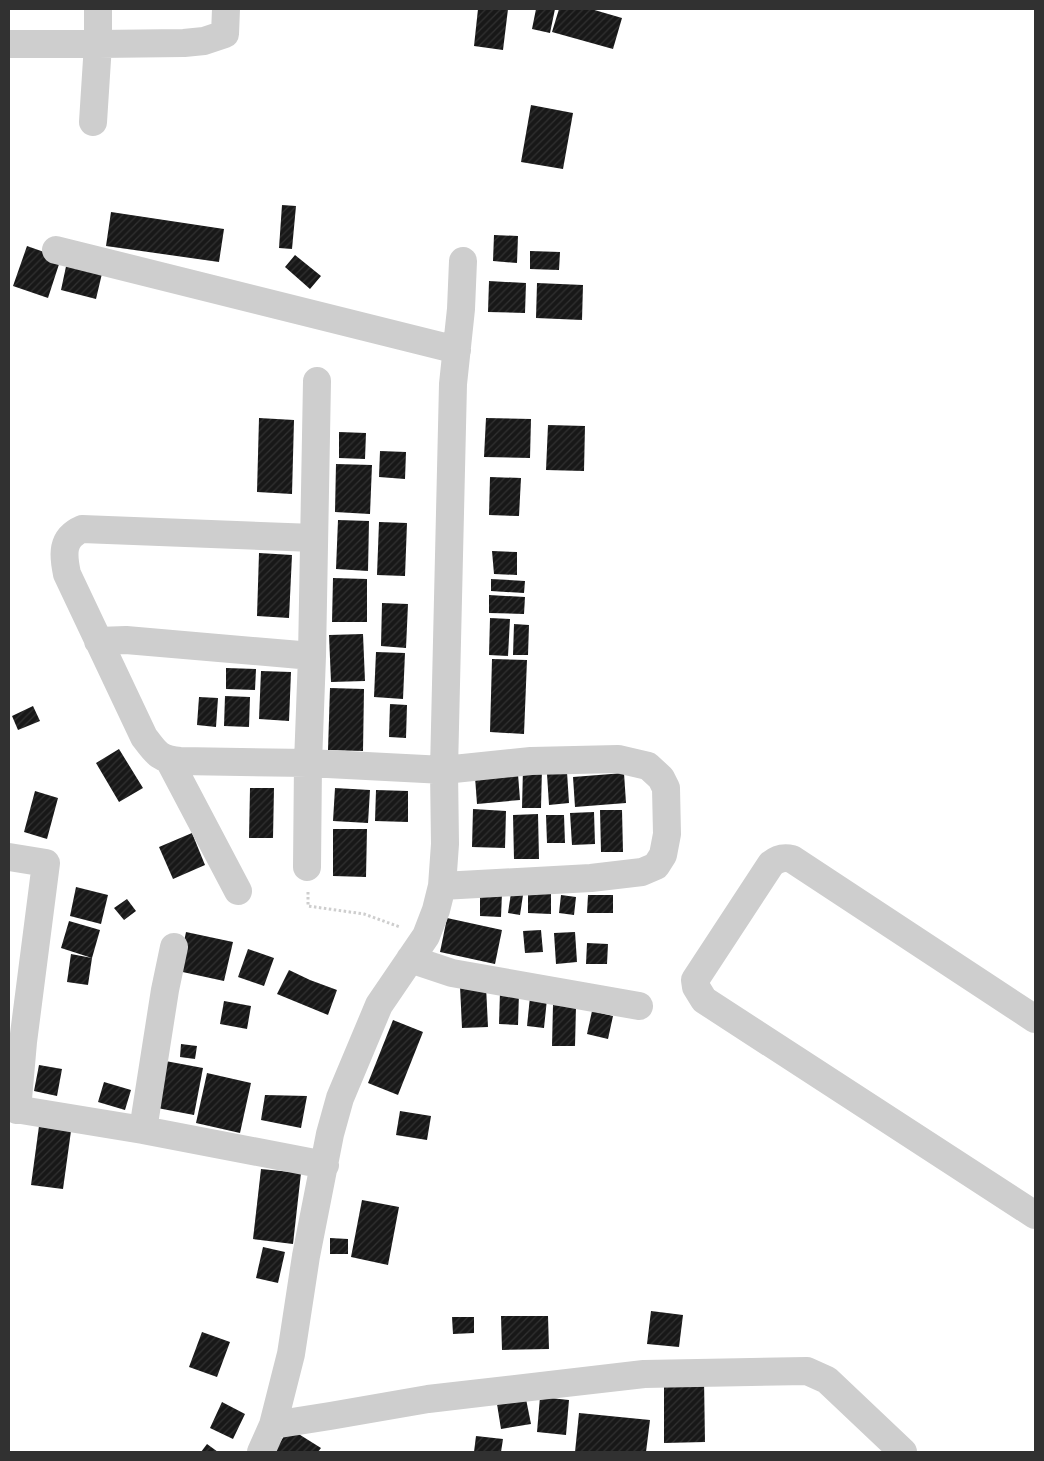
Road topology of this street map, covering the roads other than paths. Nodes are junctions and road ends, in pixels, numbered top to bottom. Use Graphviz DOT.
graph roads {
  1 [pos="98,9"];
  2 [pos="226,9"];
  3 [pos="9,44"];
  4 [pos="98,44"];
  5 [pos="93,122"];
  6 [pos="56,250"];
  7 [pos="463,261"];
  8 [pos="457,350"];
  9 [pos="317,380"];
  10 [pos="314,538"];
  11 [pos="98,641"];
  12 [pos="312,656"];
  13 [pos="169,760"];
  14 [pos="308,763"];
  15 [pos="444,770"];
  16 [pos="9,857"];
  17 [pos="307,866"];
  18 [pos="442,886"];
  19 [pos="238,891"];
  20 [pos="174,947"];
  21 [pos="410,959"];
  22 [pos="639,1006"];
  23 [pos="1035,1019"];
  24 [pos="13,1109"];
  25 [pos="143,1130"];
  26 [pos="325,1165"];
  27 [pos="1035,1215"];
  28 [pos="273,1424"];
  29 [pos="261,1452"];
  30 [pos="903,1452"];
  1 -- 4 [label="street"];
  2 -- 4 [label="street"];
  3 -- 4 [label="street"];
  4 -- 5 [label="street"];
  6 -- 8 [label="street"];
  7 -- 8 [label="street"];
  8 -- 15 [label="street"];
  9 -- 10 [label="street"];
  10 -- 11 [label="street"];
  10 -- 12 [label="street"];
  11 -- 12 [label="street"];
  11 -- 13 [label="street"];
  12 -- 14 [label="street"];
  13 -- 14 [label="street"];
  13 -- 19 [label="street"];
  14 -- 15 [label="street"];
  14 -- 17 [label="street"];
  15 -- 18 [label="street"];
  15 -- 18 [label="street"];
  16 -- 24 [label="street"];
  18 -- 21 [label="street"];
  20 -- 25 [label="street"];
  21 -- 22 [label="street"];
  21 -- 26 [label="street"];
  23 -- 27 [label="street"];
  24 -- 25 [label="street"];
  25 -- 26 [label="street"];
  26 -- 28 [label="street"];
  28 -- 29 [label="street"];
  28 -- 30 [label="street"];
}
